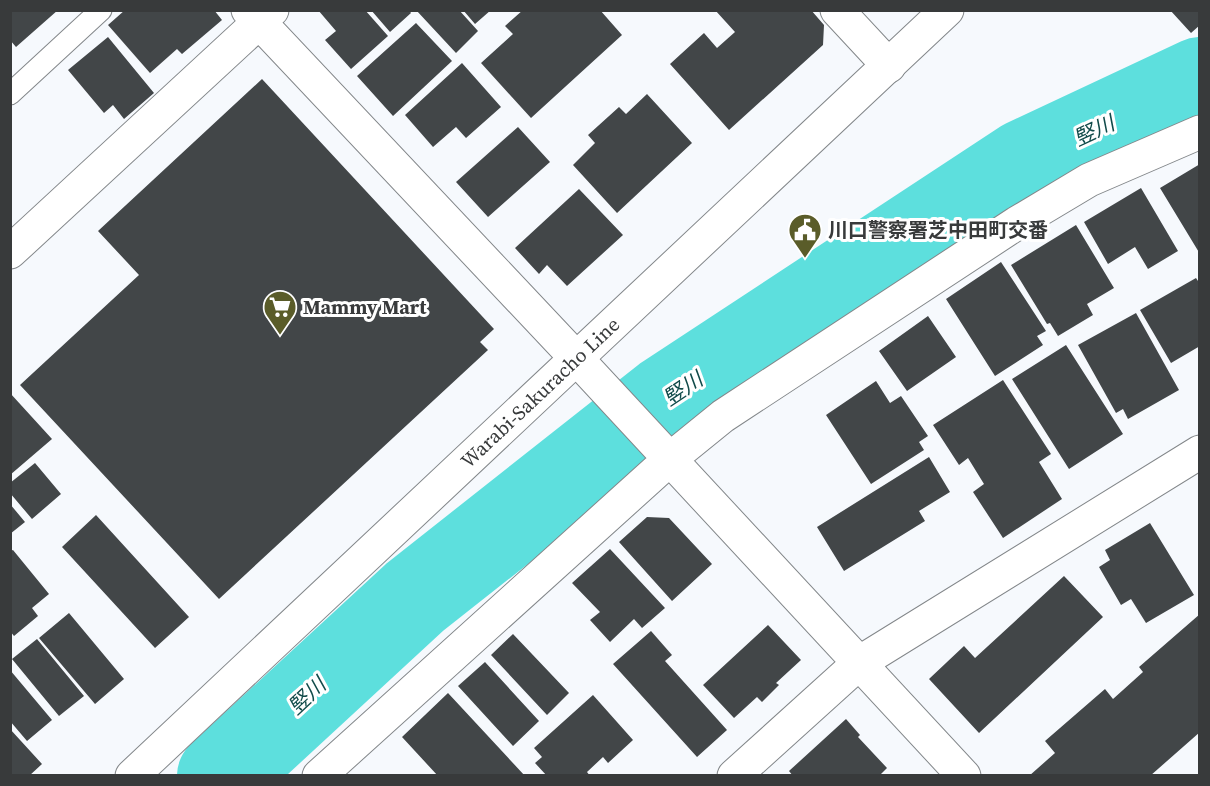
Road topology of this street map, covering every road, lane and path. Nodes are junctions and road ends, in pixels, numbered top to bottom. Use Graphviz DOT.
graph roads {
  1 [pos="101,10"];
  2 [pos="837,10"];
  3 [pos="947,10"];
  4 [pos="260,14"];
  5 [pos="889,66"];
  6 [pos="10,94"];
  7 [pos="1200,132"];
  8 [pos="10,252"];
  9 [pos="577,359"];
  10 [pos="663,452"];
  11 [pos="1200,452"];
  12 [pos="859,663"];
  13 [pos="132,776"];
  14 [pos="319,776"];
  15 [pos="734,776"];
  16 [pos="964,776"];
  1 -- 6 [label="lane"];
  2 -- 5 [label="street"];
  3 -- 5 [label="street, Warabi-Sakuracho Line"];
  4 -- 8 [label="street"];
  4 -- 9 [label="street"];
  5 -- 9 [label="street, Warabi-Sakuracho Line"];
  7 -- 10 [label="street"];
  9 -- 10 [label="street"];
  9 -- 13 [label="street, Warabi-Sakuracho Line"];
  10 -- 12 [label="street"];
  10 -- 14 [label="street"];
  11 -- 12 [label="street"];
  12 -- 15 [label="street"];
  12 -- 16 [label="street"];
}
